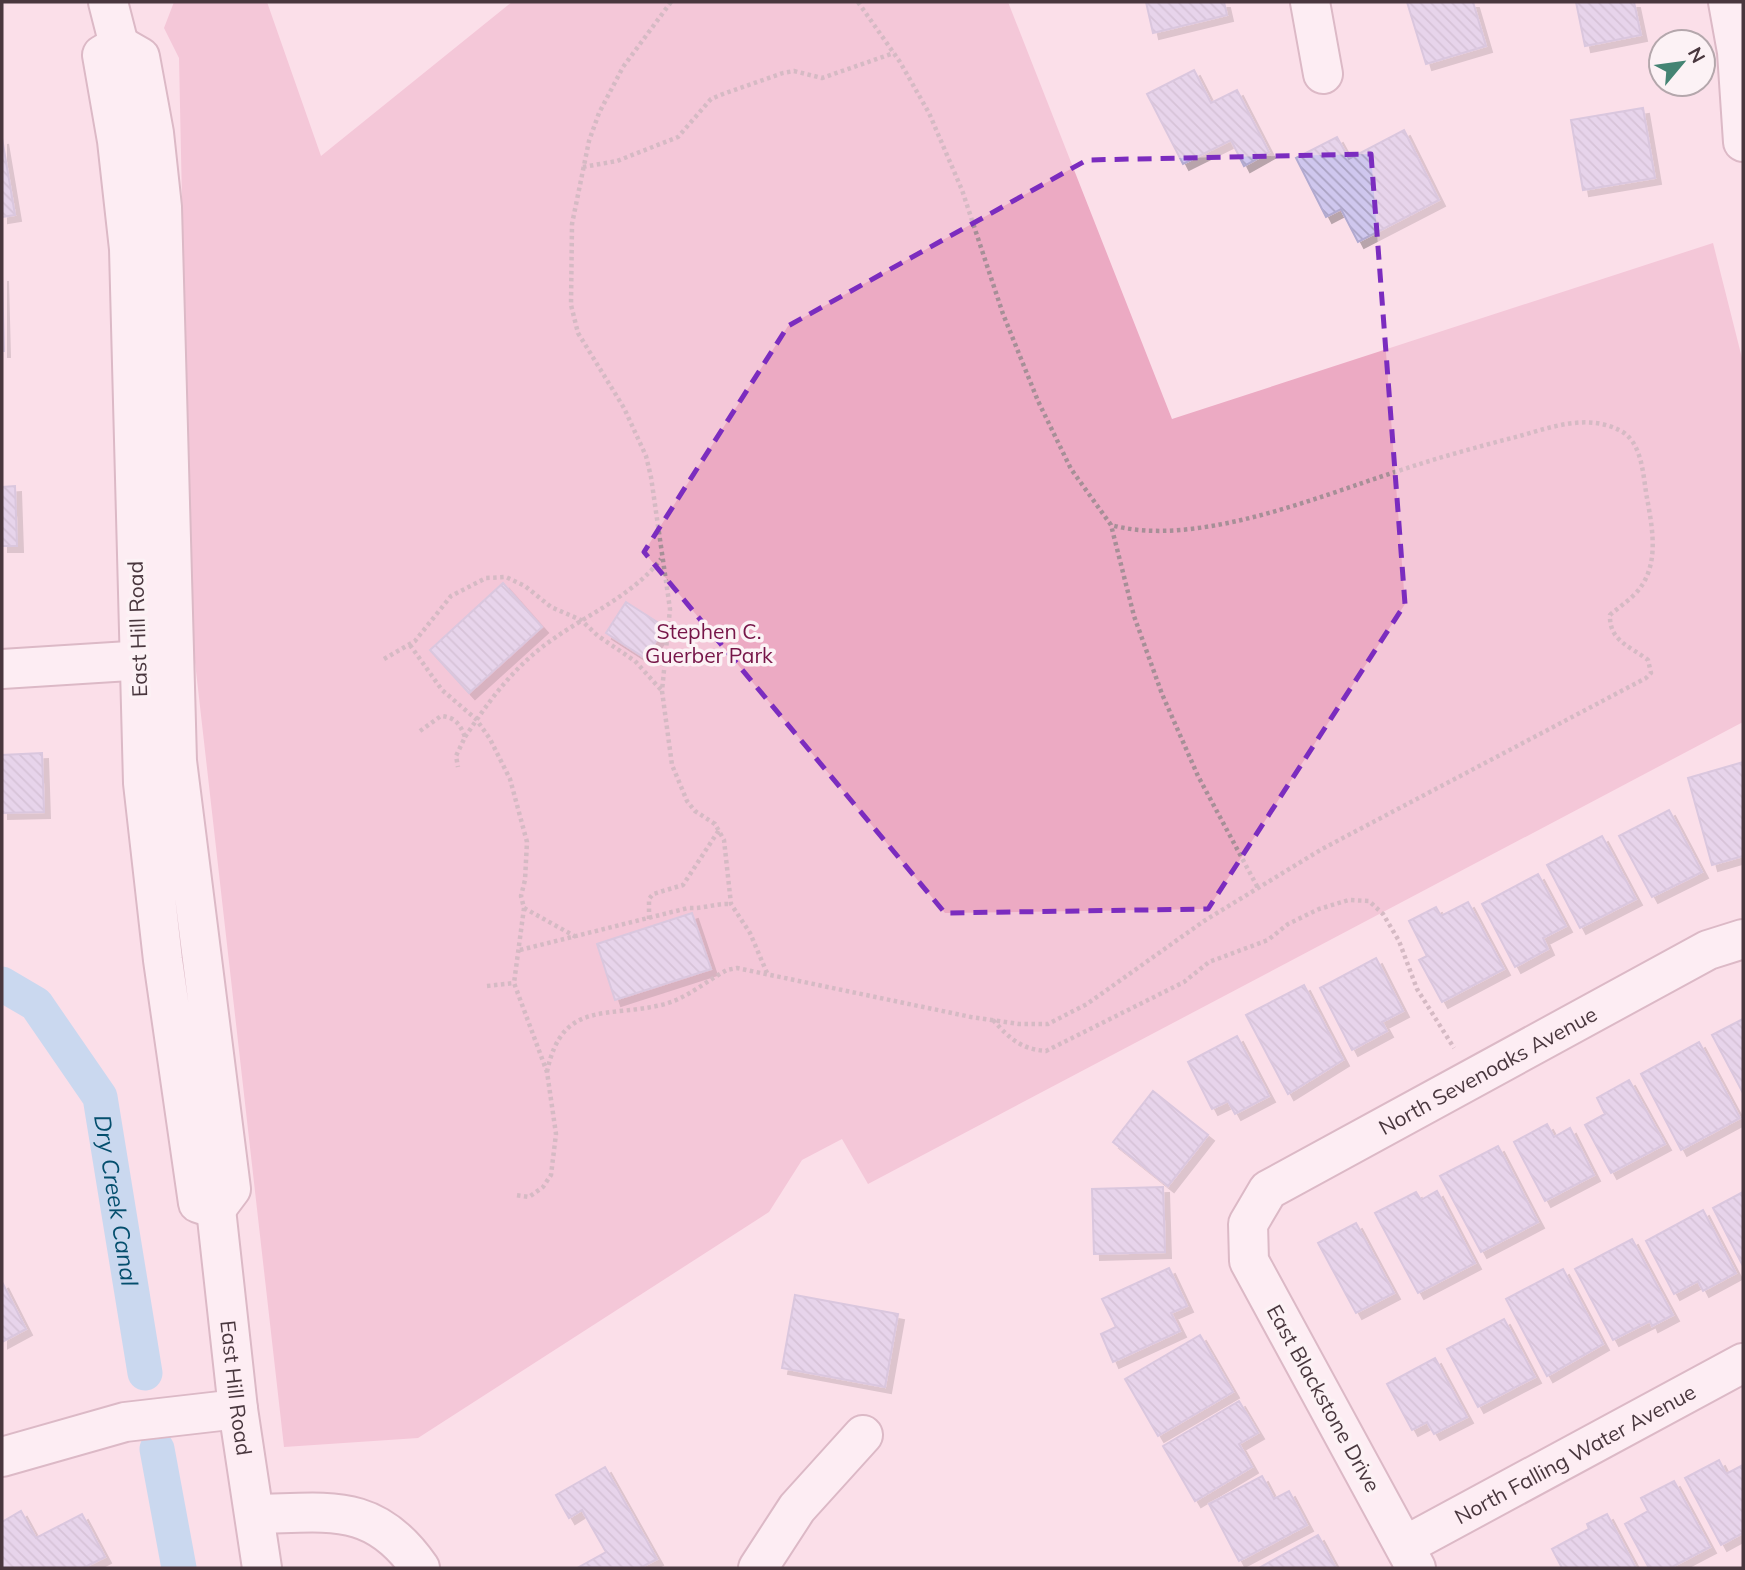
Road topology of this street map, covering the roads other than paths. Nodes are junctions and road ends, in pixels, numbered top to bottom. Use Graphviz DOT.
graph roads {
  1 [pos="108,2"];
  2 [pos="1310,2"];
  3 [pos="1728,2"];
  4 [pos="1323,74"];
  5 [pos="1743,142"];
  6 [pos="156,659"];
  7 [pos="2,669"];
  8 [pos="1743,939"];
  9 [pos="1248,1224"];
  10 [pos="1743,1363"];
  11 [pos="238,1409"];
  12 [pos="863,1435"];
  13 [pos="2,1457"];
  14 [pos="255,1514"];
  15 [pos="1411,1556"];
  16 [pos="767,1562"];
  17 [pos="262,1568"];
  18 [pos="420,1568"];
  1 -- 6 [label="street, East Hill Road"];
  2 -- 4 [label="street"];
  3 -- 5 [label="street"];
  6 -- 7 [label="street"];
  6 -- 11 [label="street, East Hill Road"];
  8 -- 9 [label="street, North Sevenoaks Avenue"];
  9 -- 15 [label="street, East Blackstone Drive"];
  10 -- 15 [label="street, North Falling Water Avenue"];
  11 -- 13 [label="street"];
  11 -- 14 [label="street, East Hill Road"];
  12 -- 16 [label="street"];
  14 -- 17 [label="street, East Hill Road"];
  14 -- 18 [label="street"];
}
